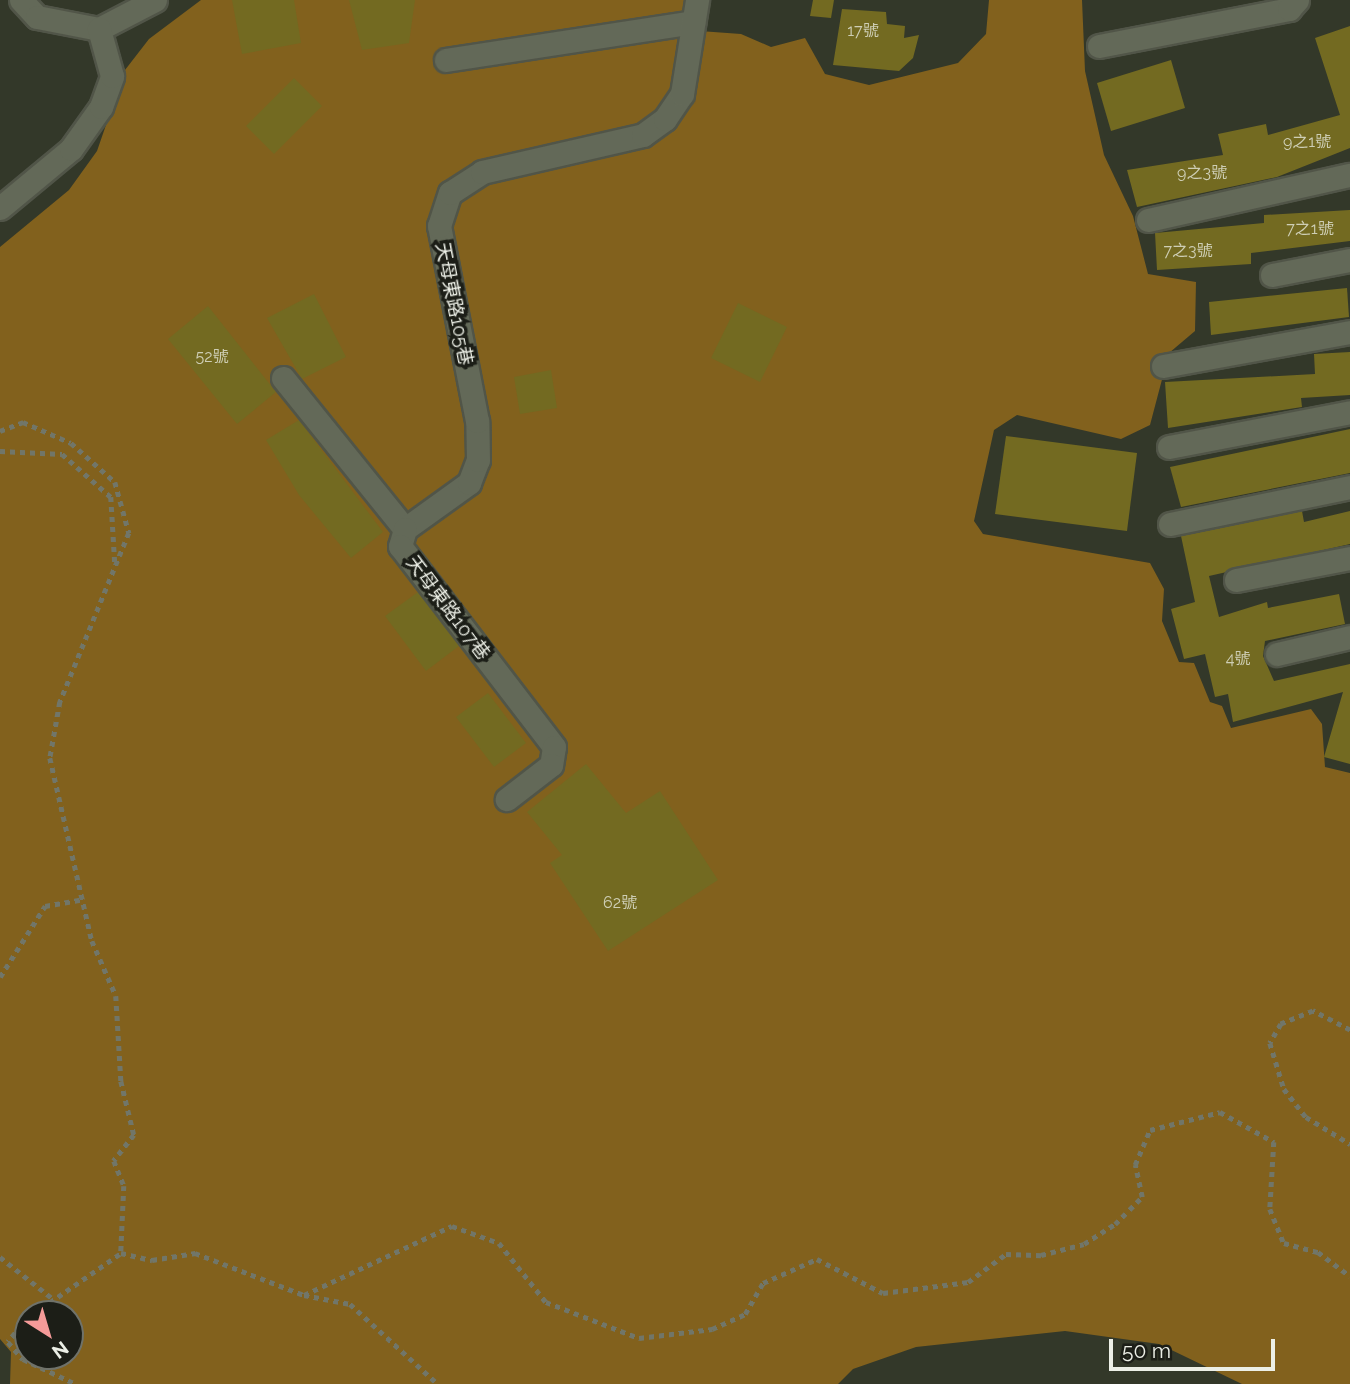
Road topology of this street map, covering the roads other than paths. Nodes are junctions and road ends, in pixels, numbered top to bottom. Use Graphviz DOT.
graph roads {
  1 [pos="21,0"];
  2 [pos="155,0"];
  3 [pos="1297,0"];
  4 [pos="695,11"];
  5 [pos="99,29"];
  6 [pos="1099,46"];
  7 [pos="446,60"];
  8 [pos="1350,175"];
  9 [pos="0,208"];
  10 [pos="1148,220"];
  11 [pos="1350,260"];
  12 [pos="1272,275"];
  13 [pos="1350,332"];
  14 [pos="1163,366"];
  15 [pos="283,378"];
  16 [pos="1350,412"];
  17 [pos="1169,447"];
  18 [pos="1350,487"];
  19 [pos="1170,524"];
  20 [pos="405,529"];
  21 [pos="1350,558"];
  22 [pos="1236,580"];
  23 [pos="1350,637"];
  24 [pos="1277,654"];
  25 [pos="508,799"];
  1 -- 5 [label="street"];
  2 -- 5 [label="street"];
  3 -- 6 [label="street"];
  4 -- 7 [label="street"];
  4 -- 20 [label="street, 天母東路105巷"];
  5 -- 9 [label="street"];
  8 -- 10 [label="street"];
  11 -- 12 [label="street"];
  13 -- 14 [label="street"];
  15 -- 20 [label="street, 天母東路107巷"];
  16 -- 17 [label="street"];
  18 -- 19 [label="street"];
  20 -- 25 [label="street, 天母東路107巷"];
  21 -- 22 [label="street"];
  23 -- 24 [label="street"];
}
